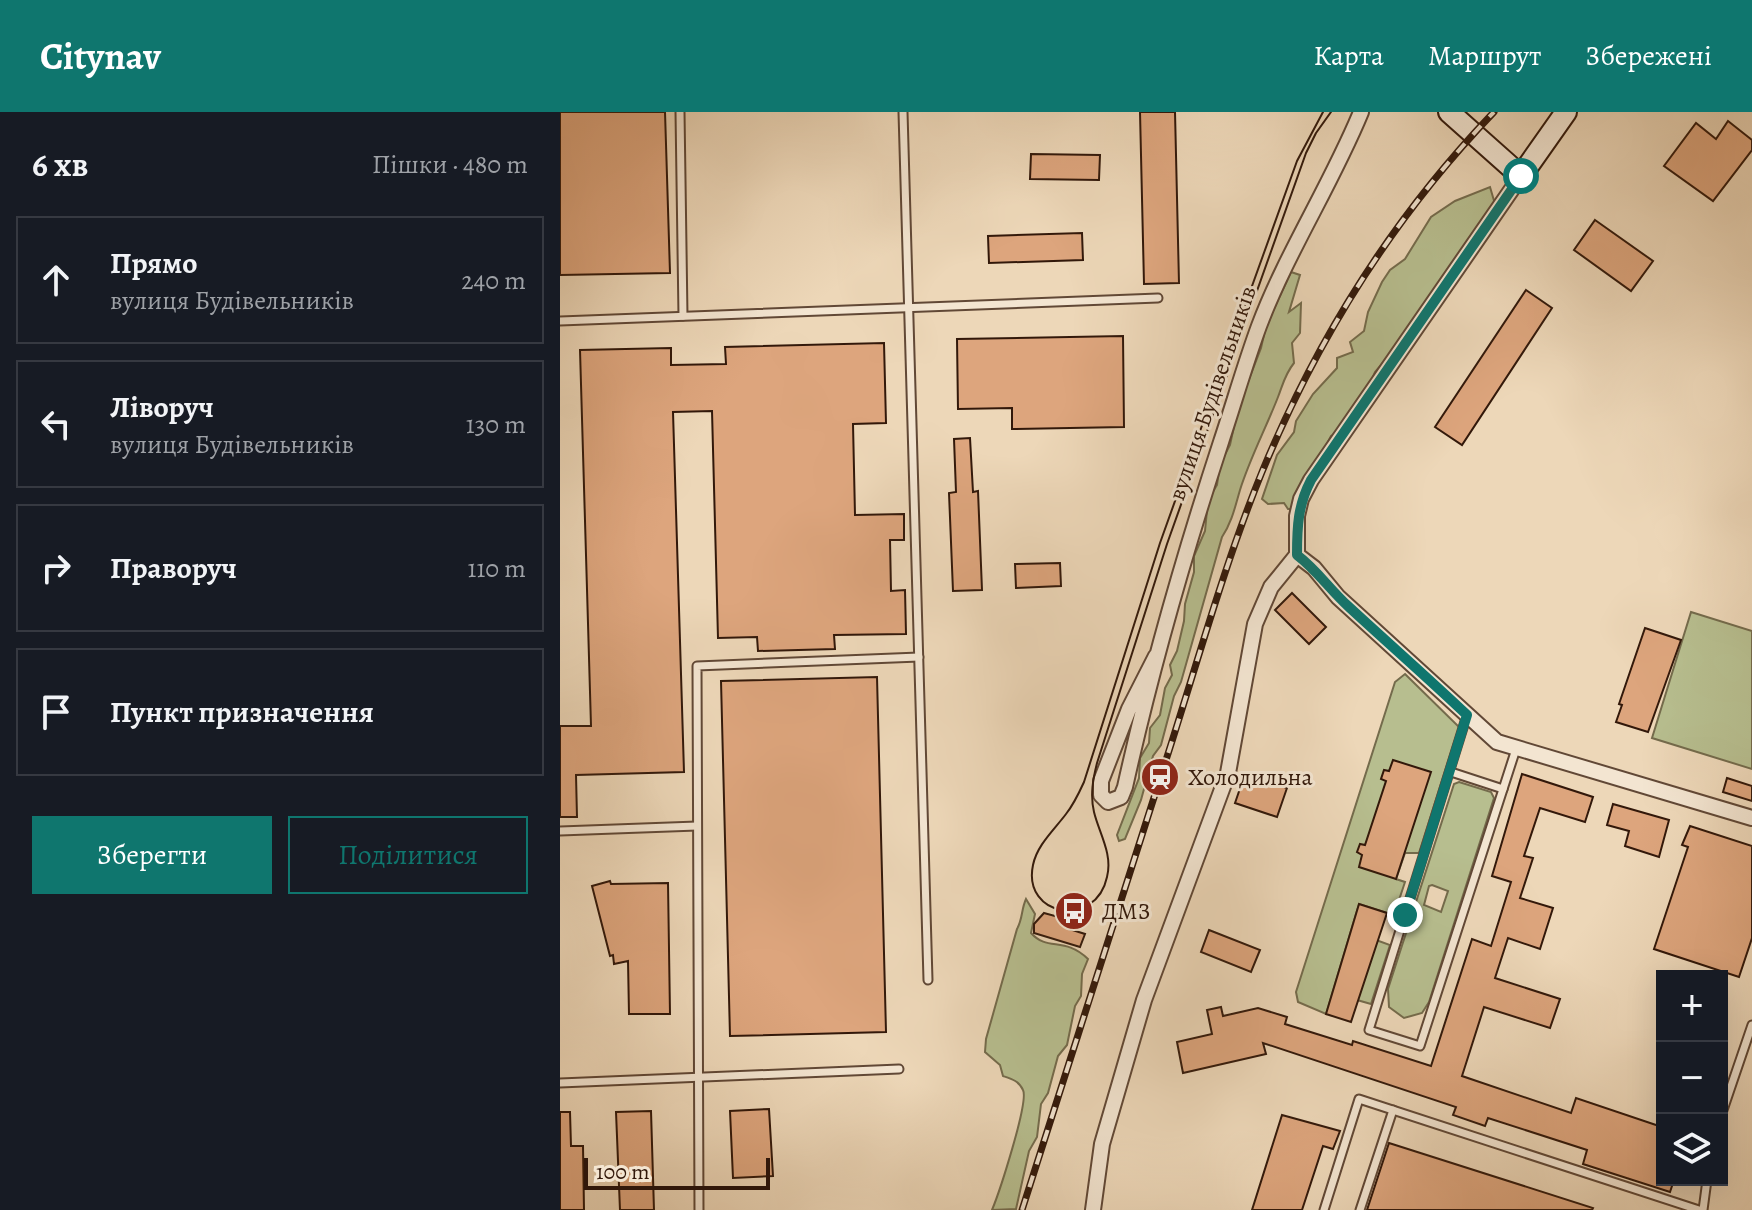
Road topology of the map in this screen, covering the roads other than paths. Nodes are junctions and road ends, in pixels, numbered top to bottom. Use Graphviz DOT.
graph roads {
  1 [pos="680,112"];
  2 [pos="903,112"];
  3 [pos="1361,112"];
  4 [pos="1449,112"];
  5 [pos="1566,112"];
  6 [pos="1521,176"];
  7 [pos="1158,298"];
  8 [pos="909,308"];
  9 [pos="683,316"];
  10 [pos="560,321"];
  11 [pos="1297,555"];
  12 [pos="1156,656"];
  13 [pos="919,657"];
  14 [pos="1467,715"];
  15 [pos="1516,749"];
  16 [pos="1451,772"];
  17 [pos="1503,789"];
  18 [pos="1752,818"];
  19 [pos="697,826"];
  20 [pos="560,831"];
  21 [pos="928,980"];
  22 [pos="1752,1025"];
  23 [pos="899,1069"];
  24 [pos="697,1077"];
  25 [pos="560,1083"];
  26 [pos="1728,1095"];
  27 [pos="1393,1110"];
  28 [pos="1706,1186"];
  29 [pos="699,1210"];
  30 [pos="1093,1210"];
  31 [pos="1324,1210"];
  32 [pos="1360,1210"];
  33 [pos="1701,1210"];
  1 -- 9 [label="lane"];
  2 -- 8 [label="lane"];
  3 -- 12 [label="street, вулиця Будівельників"];
  4 -- 6 [label="street"];
  5 -- 6 [label="street"];
  6 -- 11 [label="street"];
  7 -- 8 [label="lane"];
  8 -- 9 [label="lane"];
  8 -- 13 [label="lane"];
  9 -- 10 [label="lane"];
  11 -- 14 [label="street"];
  11 -- 30 [label="street"];
  12 -- 12 [label="street, вулиця Будівельників"];
  13 -- 19 [label="lane"];
  13 -- 21 [label="lane"];
  14 -- 15 [label="street"];
  14 -- 16 [label="lane"];
  15 -- 17 [label="lane"];
  15 -- 18 [label="street"];
  16 -- 17 [label="lane"];
  16 -- 17 [label="lane"];
  19 -- 20 [label="lane"];
  19 -- 24 [label="lane"];
  22 -- 26 [label="lane"];
  23 -- 24 [label="lane"];
  24 -- 25 [label="lane"];
  24 -- 29 [label="lane"];
  27 -- 31 [label="lane"];
  27 -- 32 [label="lane"];
  27 -- 33 [label="lane"];
  28 -- 33 [label="lane"];
}
